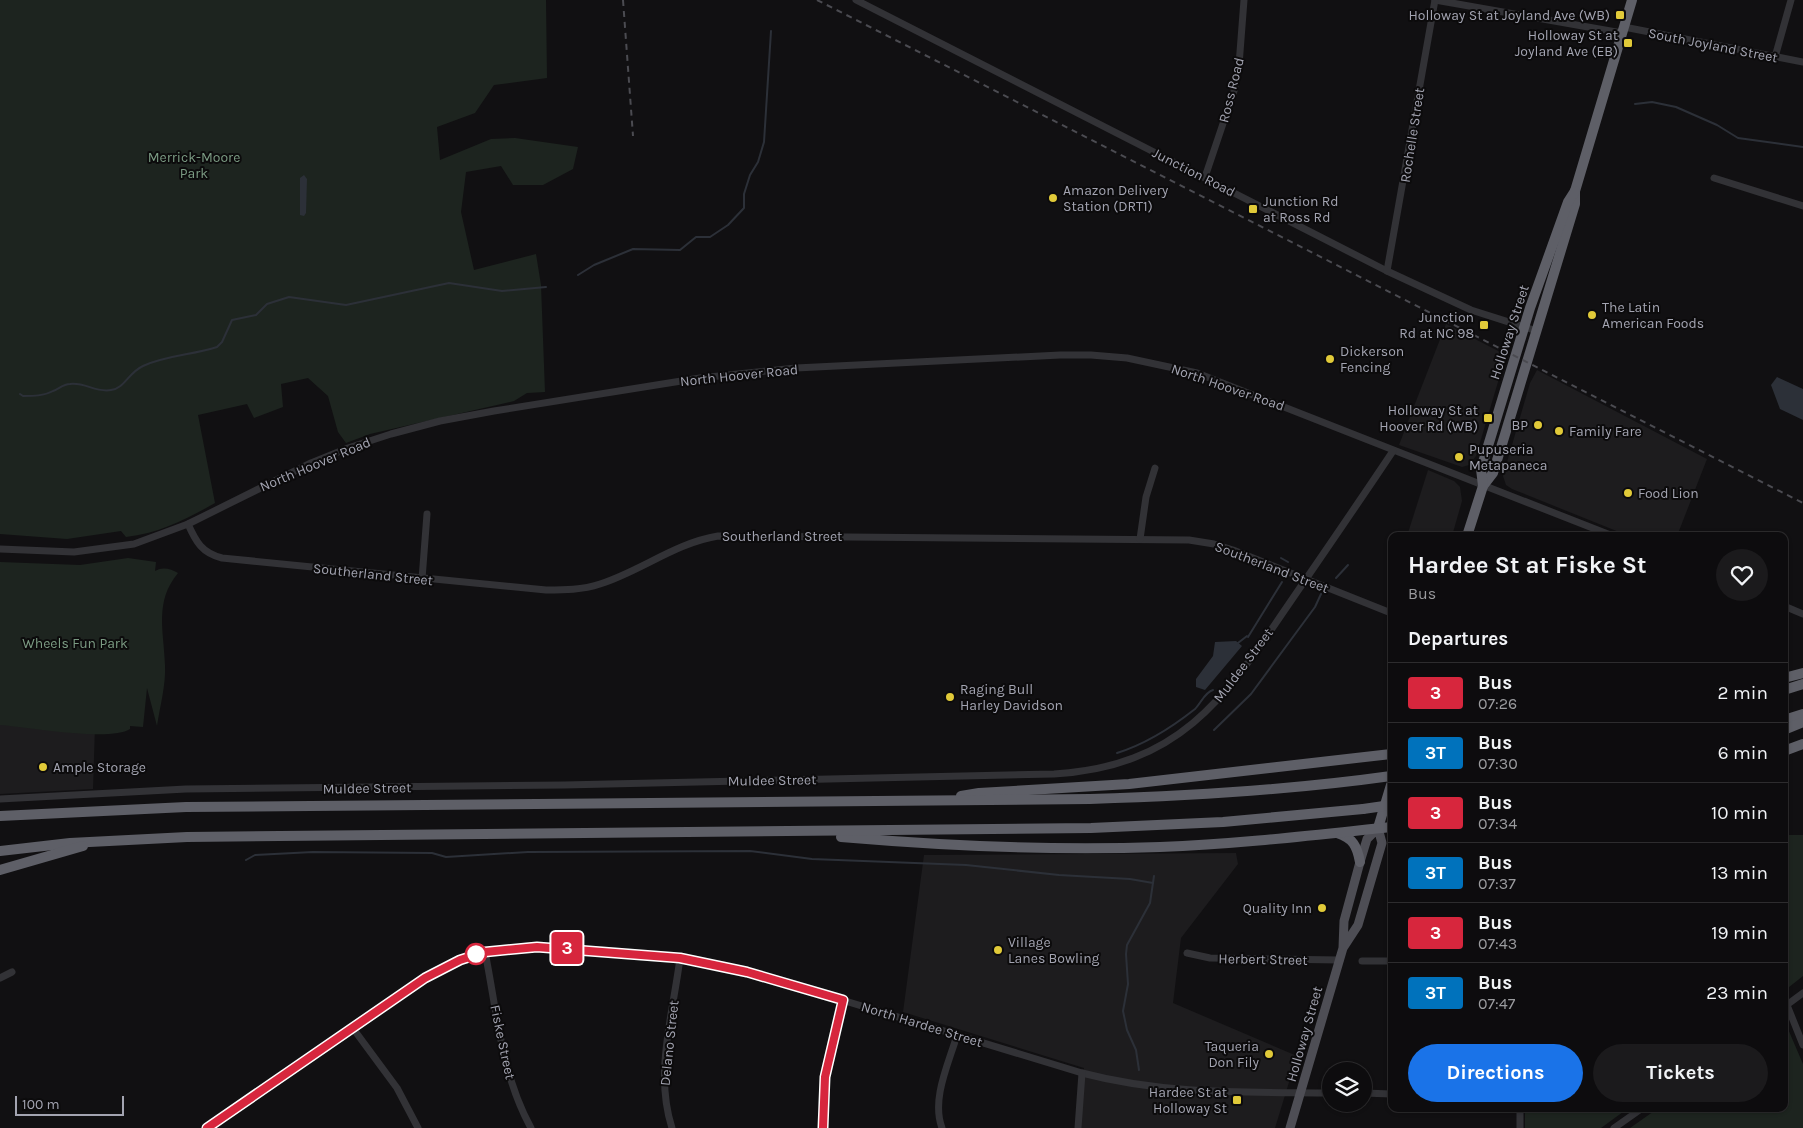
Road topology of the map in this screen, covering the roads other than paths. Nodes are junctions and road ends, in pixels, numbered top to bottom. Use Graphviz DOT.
graph roads {
  1 [pos="856,0"];
  2 [pos="1244,0"];
  3 [pos="1435,0"];
  4 [pos="1632,0"];
  5 [pos="1791,0"];
  6 [pos="1623,30"];
  7 [pos="1775,57"];
  8 [pos="1803,62"];
  9 [pos="1205,177"];
  10 [pos="1714,178"];
  11 [pos="1575,191"];
  12 [pos="1803,206"];
  13 [pos="1387,271"];
  14 [pos="1524,327"];
  15 [pos="1537,332"];
  16 [pos="1394,450"];
  17 [pos="1155,468"];
  18 [pos="1482,486"];
  19 [pos="427,514"];
  20 [pos="188,524"];
  21 [pos="1468,532"];
  22 [pos="1603,532"];
  23 [pos="1140,540"];
  24 [pos="0,549"];
  25 [pos="1306,578"];
  26 [pos="422,579"];
  27 [pos="1788,608"];
  28 [pos="1388,612"];
  29 [pos="1803,614"];
  30 [pos="1803,673"];
  31 [pos="1788,677"];
  32 [pos="1803,684"];
  33 [pos="1788,689"];
  34 [pos="1803,714"];
  35 [pos="1788,719"];
  36 [pos="1803,722"];
  37 [pos="1788,728"];
  38 [pos="1803,744"];
  39 [pos="1788,750"];
  40 [pos="1388,754"];
  41 [pos="1388,776"];
  42 [pos="1388,795"];
  43 [pos="0,799"];
  44 [pos="933,801"];
  45 [pos="1388,805"];
  46 [pos="106,810"];
  47 [pos="0,816"];
  48 [pos="0,823"];
  49 [pos="1388,827"];
  50 [pos="1378,828"];
  51 [pos="780,832"];
  52 [pos="1336,833"];
  53 [pos="109,840"];
  54 [pos="0,851"];
  55 [pos="1360,862"];
  56 [pos="0,870"];
  57 [pos="1343,948"];
  58 [pos="485,952"];
  59 [pos="1187,953"];
  60 [pos="680,958"];
  61 [pos="1340,960"];
  62 [pos="1362,961"];
  63 [pos="1388,961"];
  64 [pos="12,972"];
  65 [pos="0,978"];
  66 [pos="1803,993"];
  67 [pos="843,1000"];
  68 [pos="1788,1004"];
  69 [pos="1788,1012"];
  70 [pos="352,1027"];
  71 [pos="957,1034"];
  72 [pos="1803,1045"];
  73 [pos="1082,1073"];
  74 [pos="1301,1093"];
  75 [pos="1322,1093"];
  76 [pos="1372,1093"];
  77 [pos="1388,1094"];
  78 [pos="1520,1112"];
  79 [pos="1637,1112"];
  80 [pos="207,1128"];
  81 [pos="418,1128"];
  82 [pos="531,1128"];
  83 [pos="672,1128"];
  84 [pos="823,1128"];
  85 [pos="942,1128"];
  86 [pos="1078,1128"];
  87 [pos="1290,1128"];
  88 [pos="1520,1128"];
  89 [pos="1614,1128"];
  1 -- 9 [label="street, Junction Road"];
  2 -- 9 [label="street, Ross Road"];
  3 -- 6 [label="street, South Joyland Street"];
  3 -- 13 [label="street, Rochelle Street"];
  4 -- 6 [label="highway, Holloway Street"];
  5 -- 7 [label="street"];
  6 -- 7 [label="street, South Joyland Street"];
  6 -- 11 [label="highway, Holloway Street"];
  7 -- 8 [label="street, South Joyland Street"];
  9 -- 13 [label="street, Junction Road"];
  10 -- 12 [label="street"];
  11 -- 14 [label="highway, Holloway Street"];
  11 -- 15 [label="highway, Holloway Street"];
  13 -- 14 [label="street, Junction Road"];
  14 -- 15 [label="street, Junction Road"];
  14 -- 18 [label="highway, Holloway Street"];
  15 -- 18 [label="highway, Holloway Street"];
  16 -- 18 [label="street, North Hoover Road"];
  16 -- 20 [label="street, North Hoover Road"];
  16 -- 25 [label="street, Muldee Street"];
  17 -- 23 [label="street"];
  18 -- 21 [label="highway, Holloway Street"];
  18 -- 22 [label="street, North Hoover Road"];
  19 -- 26 [label="street"];
  20 -- 24 [label="street, North Hoover Road"];
  20 -- 26 [label="street, Southerland Street"];
  23 -- 25 [label="street, Southerland Street"];
  23 -- 26 [label="street, Southerland Street"];
  25 -- 28 [label="street, Southerland Street"];
  25 -- 43 [label="street, Muldee Street"];
  27 -- 29 [label="street"];
  30 -- 31 [label="highway"];
  32 -- 33 [label="highway"];
  34 -- 35 [label="highway"];
  36 -- 37 [label="highway"];
  38 -- 39 [label="highway"];
  40 -- 44 [label="highway"];
  41 -- 44 [label="highway"];
  42 -- 50 [label="highway, Holloway Street"];
  44 -- 46 [label="highway"];
  45 -- 51 [label="highway, bridge"];
  46 -- 47 [label="highway"];
  46 -- 48 [label="highway"];
  49 -- 50 [label="highway"];
  50 -- 52 [label="highway"];
  50 -- 55 [label="main road, Holloway Street"];
  50 -- 57 [label="main road, Holloway Street"];
  51 -- 52 [label="highway"];
  51 -- 53 [label="highway"];
  52 -- 55 [label="highway"];
  53 -- 54 [label="highway"];
  53 -- 56 [label="highway"];
  55 -- 57 [label="main road, Holloway Street"];
  57 -- 61 [label="main road, Holloway Street"];
  58 -- 60 [label="street, North Hardee Street"];
  58 -- 70 [label="street, North Hardee Street"];
  58 -- 82 [label="street, Fiske Street"];
  59 -- 61 [label="street, Herbert Street"];
  60 -- 67 [label="street, North Hardee Street"];
  60 -- 83 [label="street, Delano Street"];
  61 -- 74 [label="main road, Holloway Street"];
  62 -- 63 [label="street"];
  64 -- 65 [label="street"];
  66 -- 68 [label="street"];
  67 -- 71 [label="street, North Hardee Street"];
  67 -- 84 [label="street"];
  69 -- 72 [label="street"];
  70 -- 80 [label="street, North Hardee Street"];
  70 -- 81 [label="street"];
  71 -- 73 [label="street, North Hardee Street"];
  71 -- 85 [label="street"];
  73 -- 74 [label="street, North Hardee Street"];
  73 -- 86 [label="street"];
  74 -- 75 [label="street, North Hardee Street"];
  74 -- 87 [label="main road, Holloway Street"];
  76 -- 77 [label="street"];
  78 -- 88 [label="street"];
  79 -- 89 [label="street"];
}
